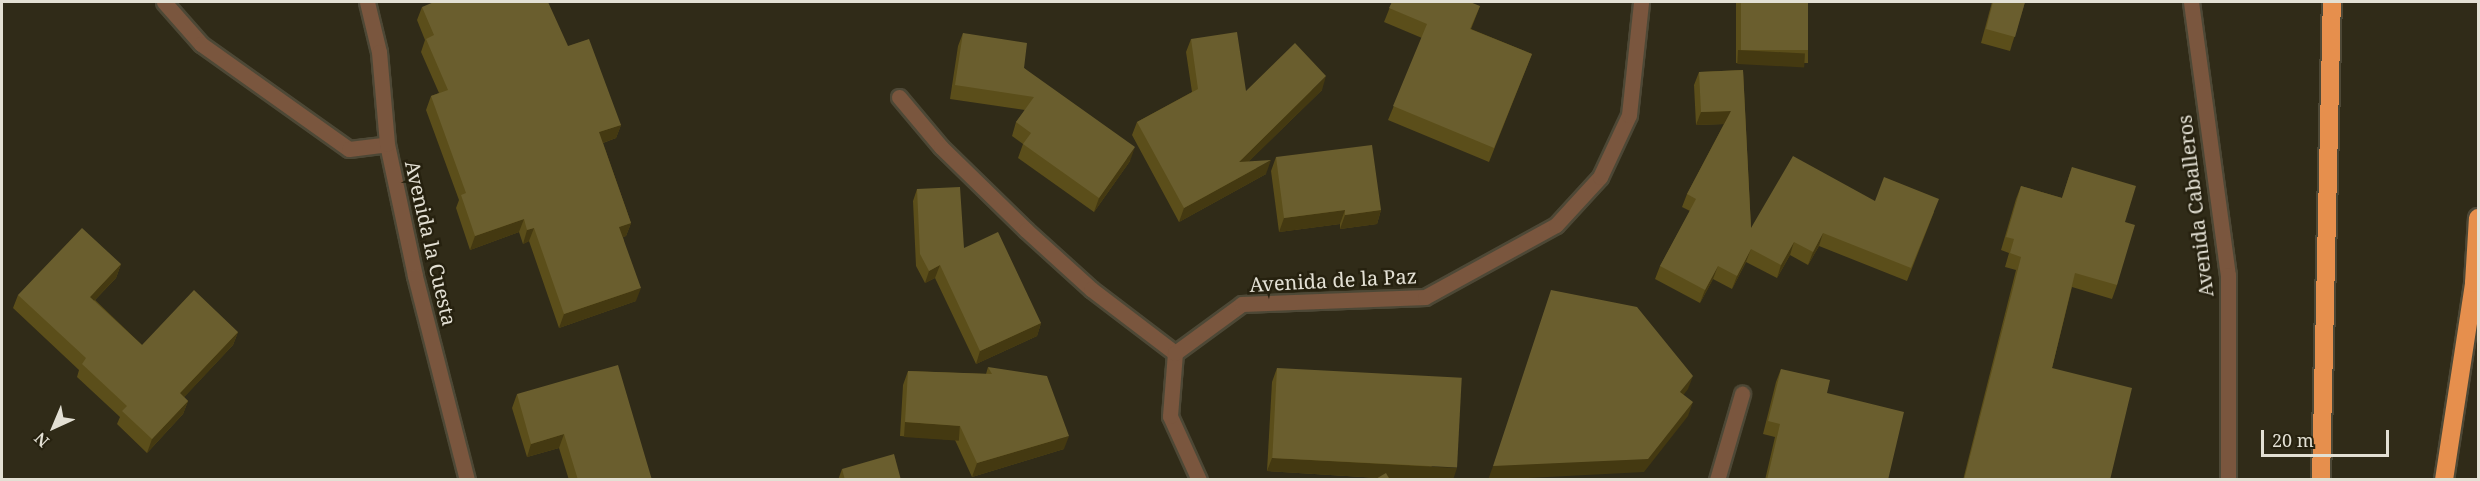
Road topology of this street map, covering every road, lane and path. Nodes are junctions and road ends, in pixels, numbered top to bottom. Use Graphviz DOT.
graph roads {
  1 [pos="164,2"];
  2 [pos="367,2"];
  3 [pos="1641,2"];
  4 [pos="2191,2"];
  5 [pos="2332,2"];
  6 [pos="898,97"];
  7 [pos="387,144"];
  8 [pos="2478,218"];
  9 [pos="1175,353"];
  10 [pos="1742,394"];
  11 [pos="467,480"];
  12 [pos="1199,480"];
  13 [pos="1717,480"];
  14 [pos="2228,480"];
  15 [pos="2321,480"];
  16 [pos="2444,480"];
  1 -- 7 [label="street, Avenida la Cuesta"];
  2 -- 7 [label="street"];
  3 -- 9 [label="street, Avenida de la Paz"];
  4 -- 14 [label="street, Avenida Caballeros"];
  5 -- 15 [label="highway"];
  6 -- 9 [label="street"];
  7 -- 11 [label="street, Avenida la Cuesta"];
  8 -- 16 [label="highway"];
  9 -- 12 [label="street"];
  10 -- 13 [label="street"];
}
